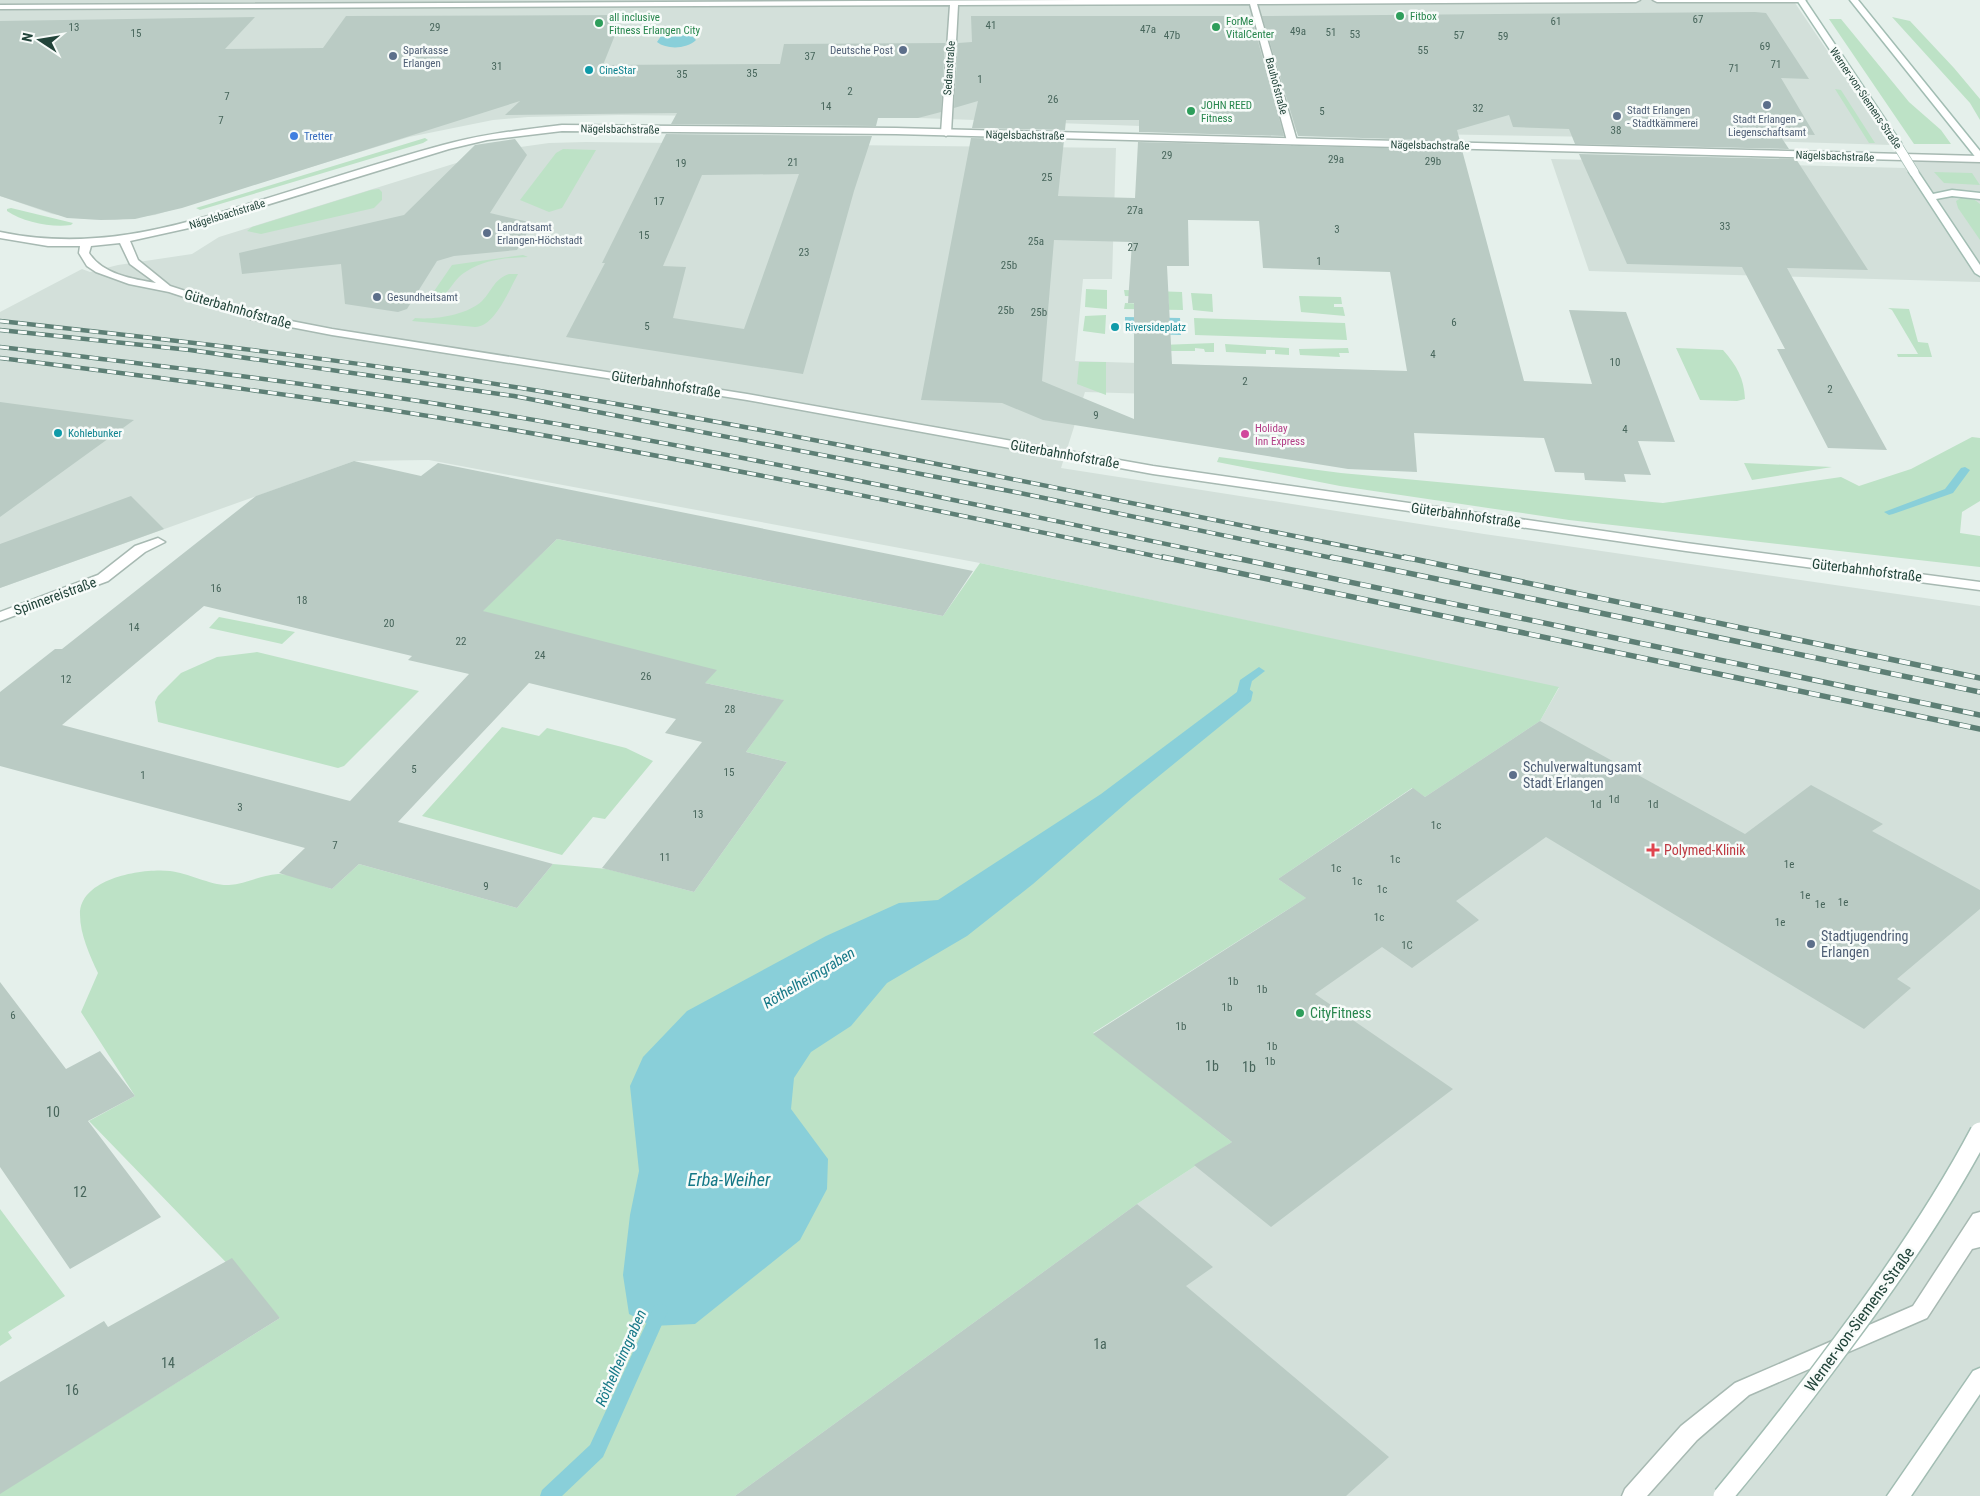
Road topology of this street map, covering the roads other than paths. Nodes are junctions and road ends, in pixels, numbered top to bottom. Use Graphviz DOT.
graph roads {
  1 [pos="1636,0"];
  2 [pos="1657,0"];
  3 [pos="1802,0"];
  4 [pos="1808,0"];
  5 [pos="1854,0"];
  6 [pos="1406,1"];
  7 [pos="1253,2"];
  8 [pos="954,3"];
  9 [pos="0,7"];
  10 [pos="946,133"];
  11 [pos="1292,141"];
  12 [pos="1980,158"];
  13 [pos="1930,196"];
  14 [pos="1980,196"];
  15 [pos="0,235"];
  16 [pos="124,240"];
  17 [pos="86,244"];
  18 [pos="1980,273"];
  19 [pos="171,289"];
  20 [pos="158,542"];
  21 [pos="1976,584"];
  22 [pos="0,617"];
  23 [pos="1980,1132"];
  24 [pos="1980,1220"];
  25 [pos="1973,1240"];
  26 [pos="1980,1377"];
  27 [pos="1633,1496"];
  28 [pos="1722,1496"];
  29 [pos="1898,1496"];
  1 -- 6 [label="street"];
  2 -- 3 [label="street"];
  3 -- 4 [label="street"];
  3 -- 13 [label="street, Werner-von-Siemens-Straße, bridge"];
  5 -- 12 [label="street"];
  6 -- 7 [label="street"];
  7 -- 8 [label="street"];
  7 -- 11 [label="street, Bauhofstraße"];
  8 -- 9 [label="street"];
  8 -- 10 [label="street, Sedanstraße"];
  10 -- 11 [label="street, Nägelsbachstraße"];
  10 -- 16 [label="street, Nägelsbachstraße"];
  11 -- 12 [label="street, Nägelsbachstraße"];
  13 -- 14 [label="street"];
  13 -- 18 [label="street, Werner-von-Siemens-Straße"];
  15 -- 17 [label="street"];
  16 -- 17 [label="street, Nägelsbachstraße"];
  16 -- 19 [label="street, Güterbahnhofstraße"];
  17 -- 19 [label="street, Güterbahnhofstraße"];
  19 -- 21 [label="street, Güterbahnhofstraße"];
  20 -- 22 [label="street, Spinnereistraße"];
  23 -- 28 [label="street, Werner-von-Siemens-Straße, bridge"];
  24 -- 25 [label="street"];
  25 -- 27 [label="street"];
  26 -- 29 [label="street"];
}
